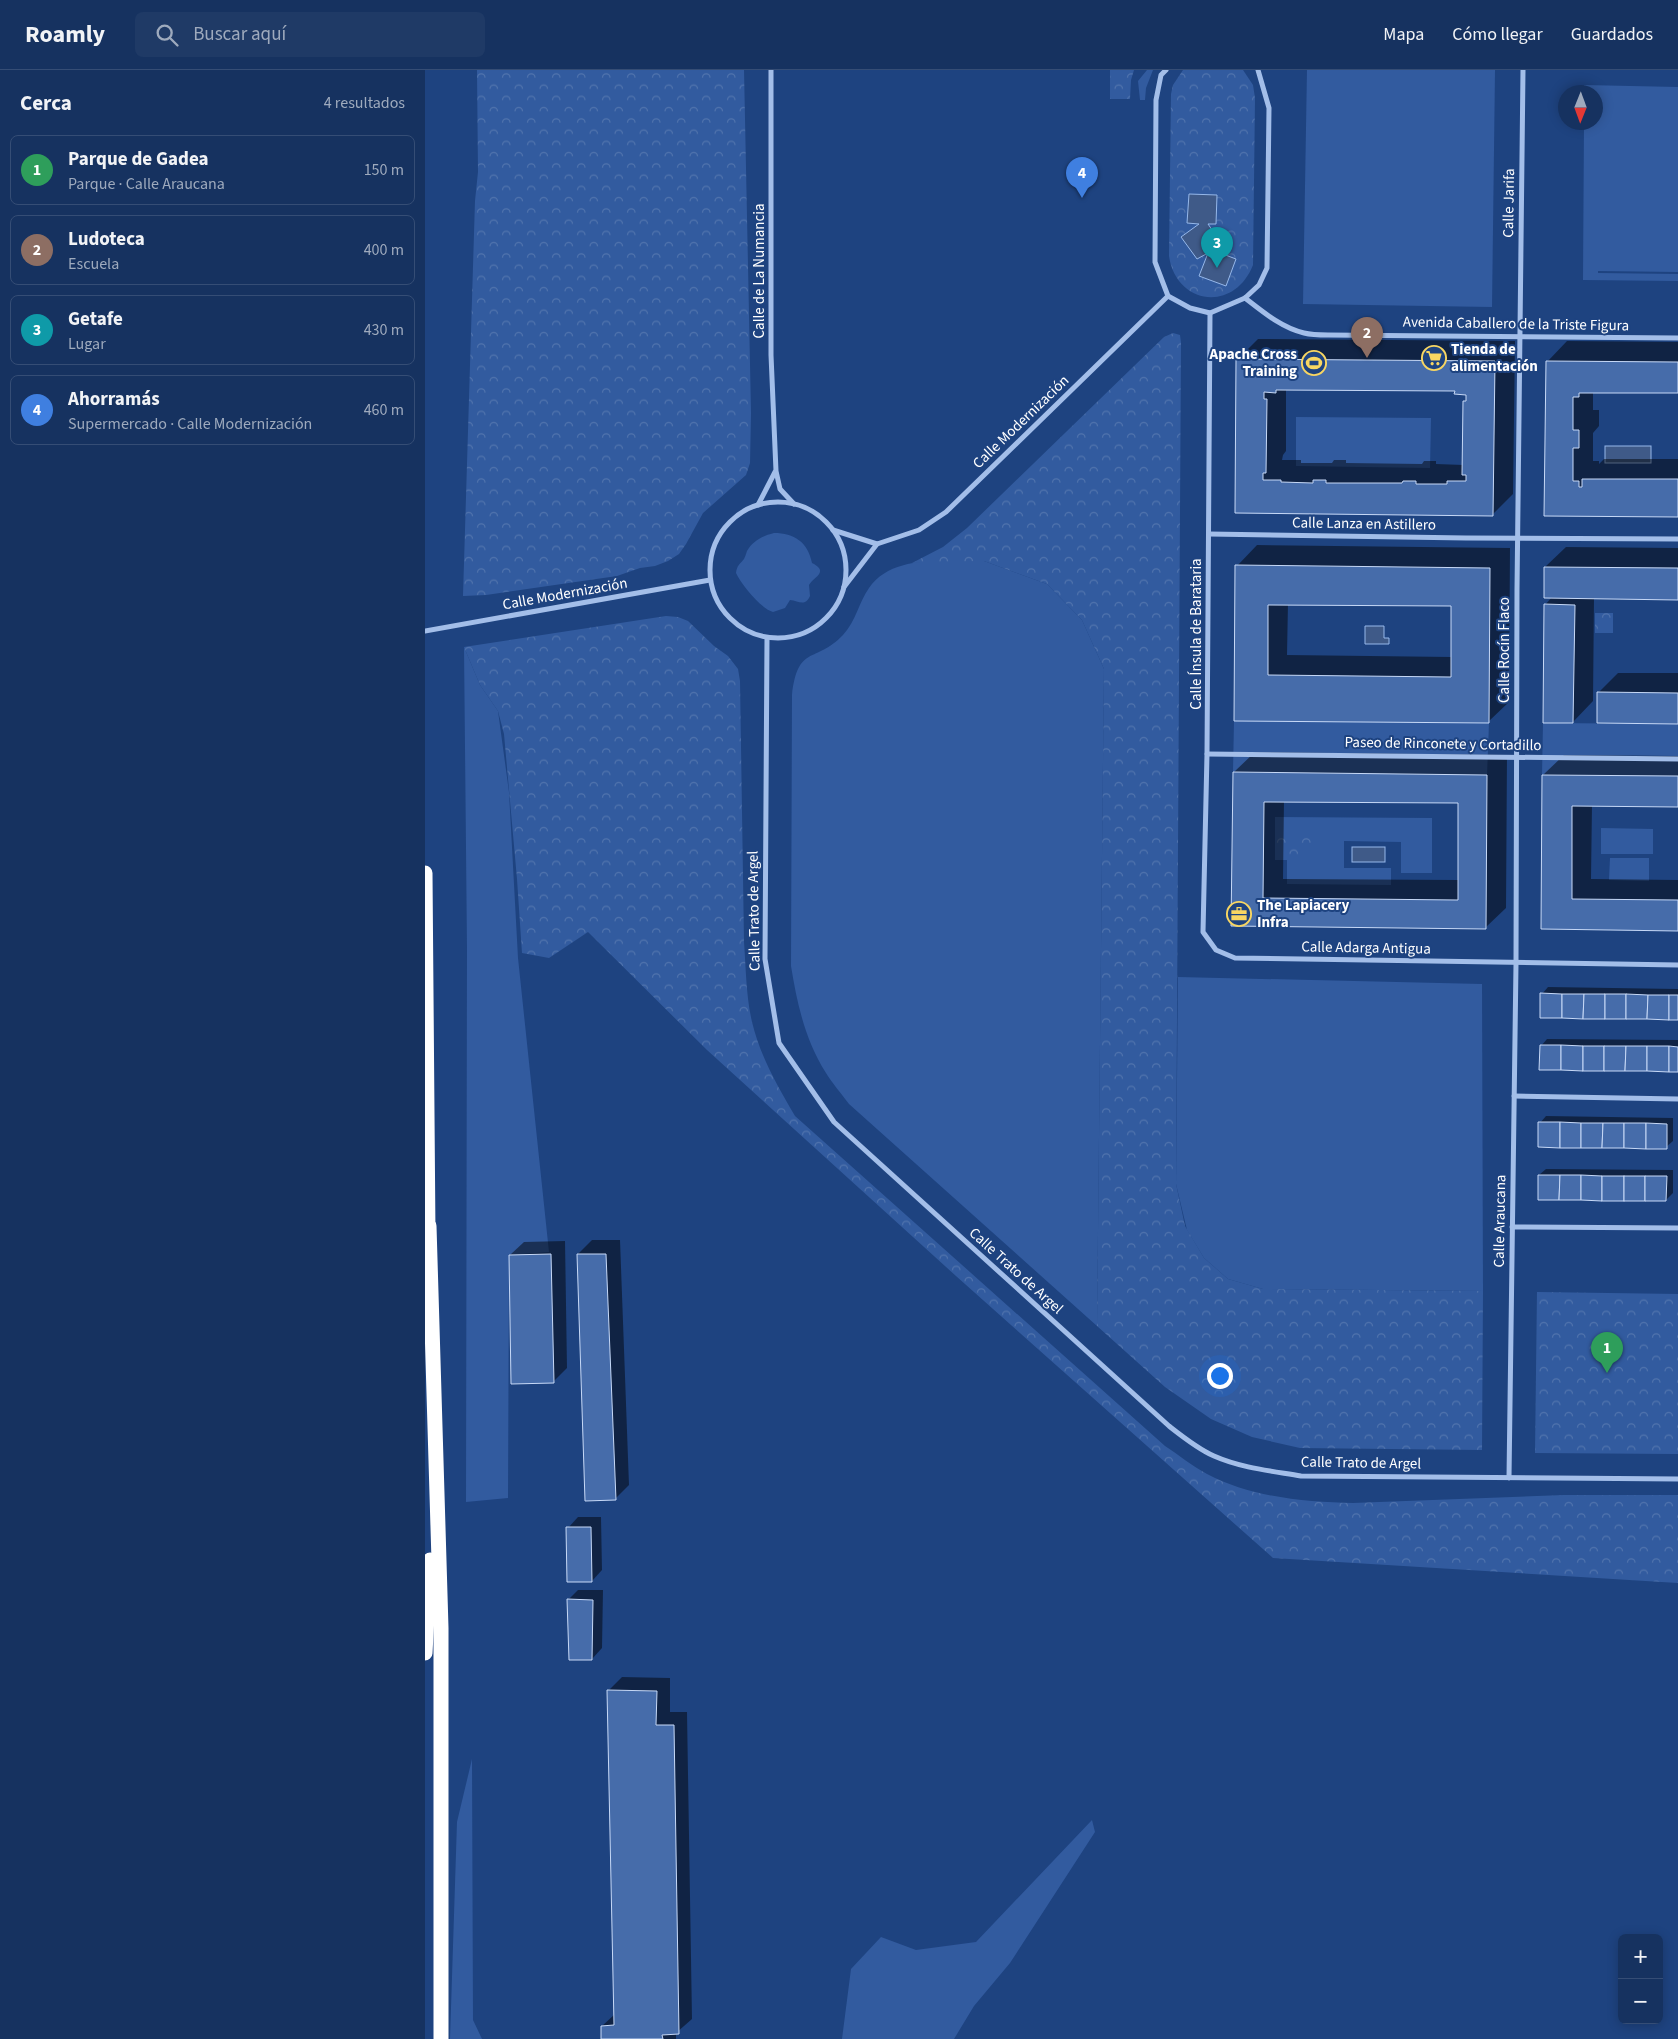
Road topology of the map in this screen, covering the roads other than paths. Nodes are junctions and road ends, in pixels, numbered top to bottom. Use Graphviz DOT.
graph roads {
  1 [pos="771,70"];
  2 [pos="1166,70"];
  3 [pos="1258,70"];
  4 [pos="1523,70"];
  5 [pos="1168,296"];
  6 [pos="1245,298"];
  7 [pos="1210,313"];
  8 [pos="1520,337"];
  9 [pos="1678,338"];
  10 [pos="776,471"];
  11 [pos="794,504"];
  12 [pos="758,505"];
  13 [pos="833,530"];
  14 [pos="1209,534"];
  15 [pos="1518,538"];
  16 [pos="1678,539"];
  17 [pos="877,544"];
  18 [pos="709,580"];
  19 [pos="844,587"];
  20 [pos="425,631"];
  21 [pos="767,638"];
  22 [pos="1207,754"];
  23 [pos="1517,757"];
  24 [pos="1678,759"];
  25 [pos="425,873"];
  26 [pos="1217,950"];
  27 [pos="1516,964"];
  28 [pos="1678,965"];
  29 [pos="1514,1096"];
  30 [pos="1678,1099"];
  31 [pos="429,1226"];
  32 [pos="1512,1227"];
  33 [pos="1678,1228"];
  34 [pos="425,1276"];
  35 [pos="436,1441"];
  36 [pos="1509,1478"];
  37 [pos="1678,1479"];
  38 [pos="425,1653"];
  39 [pos="441,2039"];
  1 -- 10 [label="street, Calle de La Numancia"];
  2 -- 5 [label="street"];
  3 -- 6 [label="street"];
  4 -- 8 [label="street, Calle Jarifa"];
  5 -- 7 [label="street"];
  5 -- 17 [label="street, Calle Modernización"];
  6 -- 7 [label="street"];
  6 -- 8 [label="street, Avenida Caballero de la Triste Figura"];
  7 -- 14 [label="street, Calle Ínsula de Barataria"];
  8 -- 9 [label="street, Avenida Caballero de la Triste Figura"];
  8 -- 15 [label="street, Calle Rocín Flaco"];
  10 -- 11 [label="street, Calle de La Numancia"];
  10 -- 12 [label="street"];
  11 -- 12 [label="street"];
  11 -- 13 [label="street"];
  12 -- 18 [label="street"];
  13 -- 17 [label="street"];
  13 -- 19 [label="street"];
  14 -- 15 [label="street, Calle Lanza en Astillero"];
  14 -- 22 [label="street, Calle Ínsula de Barataria"];
  15 -- 16 [label="street, Calle Lanza en Astillero"];
  15 -- 23 [label="street, Calle Rocín Flaco"];
  17 -- 19 [label="street"];
  18 -- 20 [label="street, Calle Modernización"];
  18 -- 21 [label="street"];
  19 -- 21 [label="street"];
  21 -- 36 [label="street, Calle Trato de Argel"];
  22 -- 23 [label="street, Paseo de Rinconete y Cortadillo"];
  22 -- 26 [label="street, Calle Ínsula de Barataria"];
  23 -- 24 [label="street, Paseo de Rinconete y Cortadillo"];
  23 -- 27 [label="street, Calle Rocín Flaco"];
  25 -- 31 [label="highway"];
  26 -- 27 [label="street, Calle Adarga Antigua"];
  27 -- 28 [label="street, Calle Adarga Antigua"];
  27 -- 29 [label="street, Calle Araucana"];
  29 -- 30 [label="street"];
  29 -- 32 [label="street, Calle Araucana"];
  31 -- 34 [label="highway"];
  31 -- 35 [label="highway"];
  32 -- 33 [label="street"];
  32 -- 36 [label="street, Calle Araucana"];
  35 -- 38 [label="highway"];
  35 -- 39 [label="highway"];
  36 -- 37 [label="street, Calle Trato de Argel"];
}
